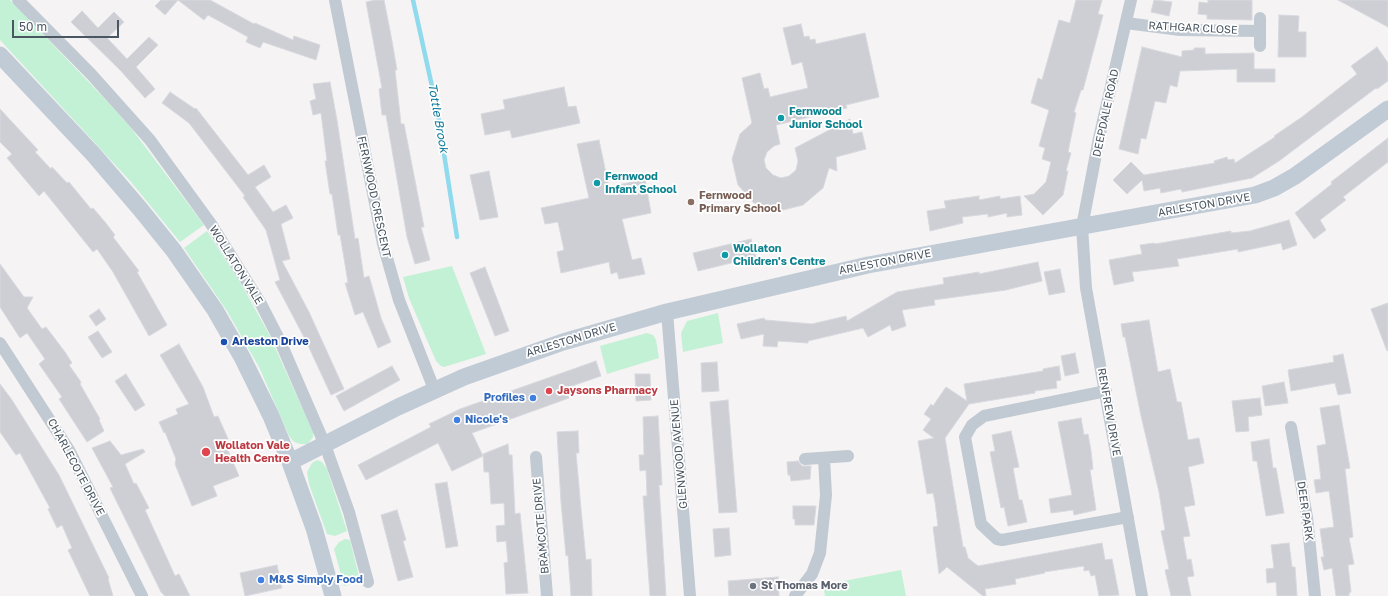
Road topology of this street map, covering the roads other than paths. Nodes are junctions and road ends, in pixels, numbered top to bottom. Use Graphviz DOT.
graph roads {
  1 [pos="18,0"];
  2 [pos="335,0"];
  3 [pos="1131,0"];
  4 [pos="1260,18"];
  5 [pos="1126,23"];
  6 [pos="1260,32"];
  7 [pos="1260,46"];
  8 [pos="0,55"];
  9 [pos="1388,109"];
  10 [pos="1082,227"];
  11 [pos="667,312"];
  12 [pos="0,343"];
  13 [pos="434,389"];
  14 [pos="1106,391"];
  15 [pos="1291,427"];
  16 [pos="325,445"];
  17 [pos="848,456"];
  18 [pos="536,457"];
  19 [pos="824,458"];
  20 [pos="805,459"];
  21 [pos="290,462"];
  22 [pos="1128,517"];
  23 [pos="368,582"];
  24 [pos="142,596"];
  25 [pos="332,596"];
  26 [pos="547,596"];
  27 [pos="690,596"];
  28 [pos="795,596"];
  29 [pos="1142,596"];
  30 [pos="1315,596"];
  1 -- 16 [label="street, WOLLATON VALE"];
  2 -- 13 [label="street, FERNWOOD CRESCENT"];
  3 -- 5 [label="street, DEEPDALE ROAD"];
  4 -- 6 [label="street"];
  5 -- 6 [label="street, RATHGAR CLOSE"];
  5 -- 10 [label="street, DEEPDALE ROAD"];
  6 -- 7 [label="street"];
  8 -- 21 [label="street"];
  9 -- 10 [label="street, ARLESTON DRIVE"];
  10 -- 11 [label="street, ARLESTON DRIVE"];
  10 -- 14 [label="street, RENFREW DRIVE"];
  11 -- 13 [label="street, ARLESTON DRIVE"];
  11 -- 27 [label="street, GLENWOOD AVENUE"];
  12 -- 24 [label="street, CHARLECOTE DRIVE"];
  13 -- 16 [label="street, ARLESTON DRIVE"];
  14 -- 22 [label="street, RENFREW DRIVE"];
  14 -- 22 [label="street"];
  15 -- 30 [label="street, DEER PARK"];
  16 -- 21 [label="street, ARLESTON DRIVE"];
  16 -- 23 [label="street, WOLLATON VALE"];
  17 -- 19 [label="street"];
  18 -- 26 [label="street, BRAMCOTE DRIVE"];
  19 -- 20 [label="street"];
  19 -- 28 [label="street"];
  21 -- 25 [label="street"];
  22 -- 29 [label="street, RENFREW DRIVE"];
}
